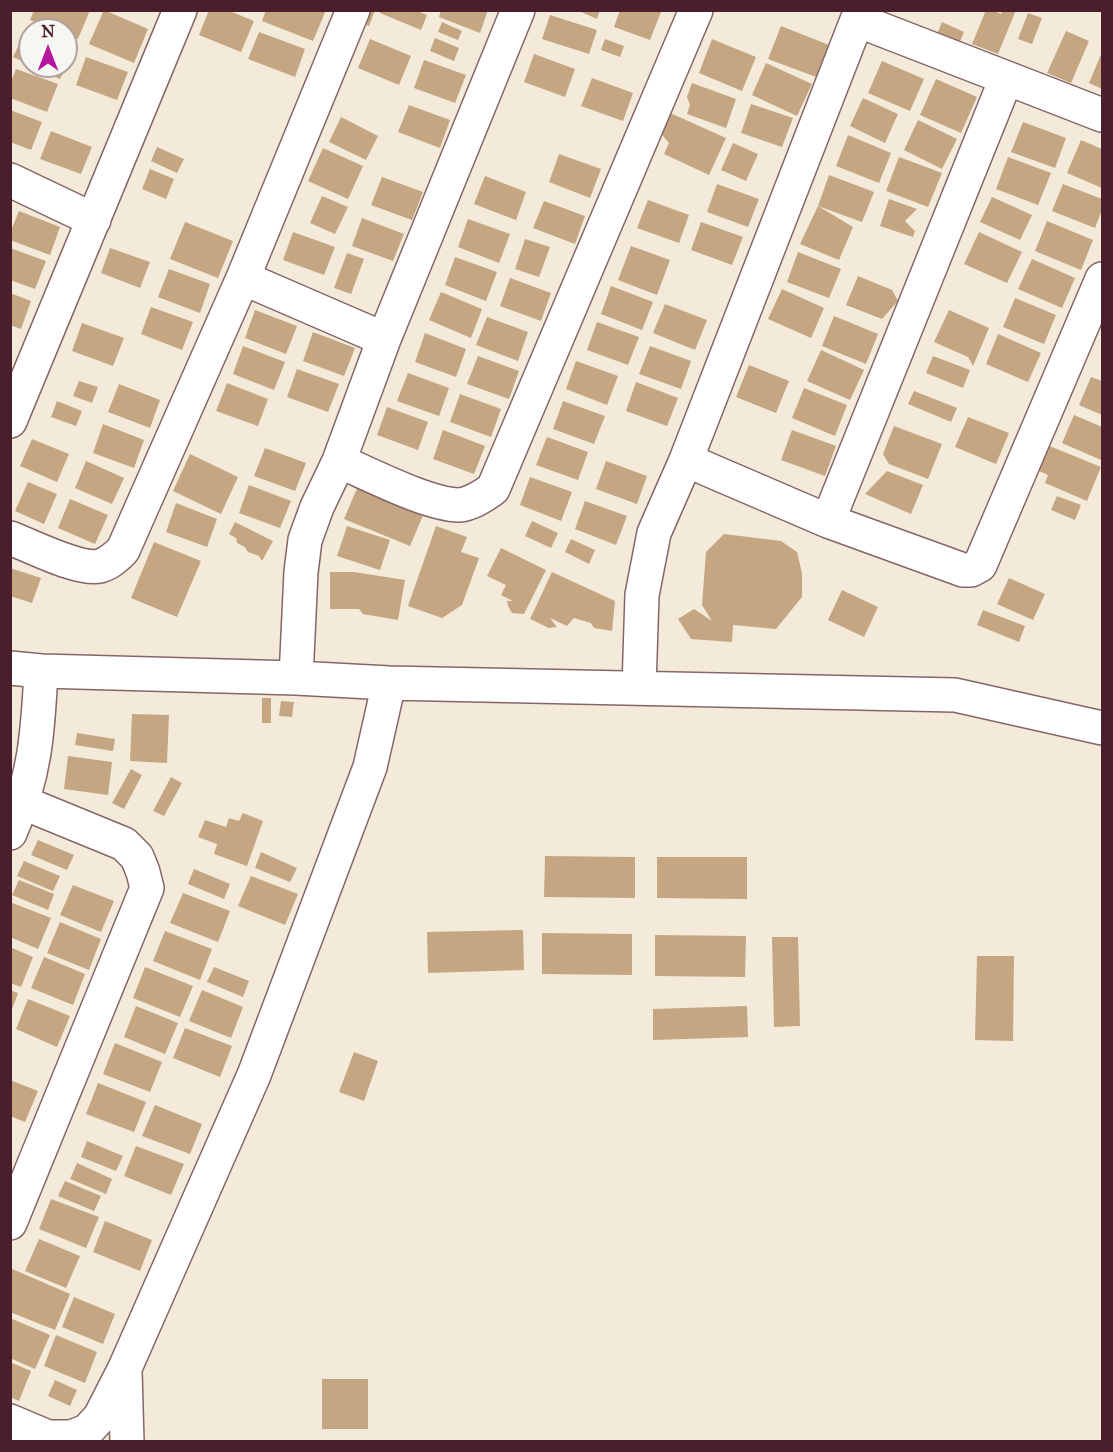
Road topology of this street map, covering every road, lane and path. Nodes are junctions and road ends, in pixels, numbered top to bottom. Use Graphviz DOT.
graph roads {
  1 [pos="180,10"];
  2 [pos="353,10"];
  3 [pos="518,10"];
  4 [pos="696,10"];
  5 [pos="1006,79"];
  6 [pos="1102,115"];
  7 [pos="10,180"];
  8 [pos="94,220"];
  9 [pos="243,278"];
  10 [pos="1102,279"];
  11 [pos="384,339"];
  12 [pos="10,421"];
  13 [pos="686,460"];
  14 [pos="339,461"];
  15 [pos="828,520"];
  16 [pos="10,538"];
  17 [pos="26,669"];
  18 [pos="296,678"];
  19 [pos="389,683"];
  20 [pos="639,687"];
  21 [pos="1102,728"];
  22 [pos="24,803"];
  23 [pos="10,833"];
  24 [pos="10,1222"];
  25 [pos="125,1368"];
  26 [pos="10,1421"];
  27 [pos="127,1442"];
  1 -- 8 [label="street"];
  2 -- 9 [label="street"];
  3 -- 11 [label="street"];
  4 -- 14 [label="street"];
  5 -- 6 [label="street"];
  5 -- 13 [label="street"];
  5 -- 15 [label="street"];
  7 -- 8 [label="street"];
  8 -- 12 [label="street"];
  9 -- 11 [label="street"];
  9 -- 16 [label="street"];
  10 -- 15 [label="street"];
  11 -- 14 [label="street"];
  13 -- 15 [label="street"];
  13 -- 20 [label="street"];
  14 -- 18 [label="street"];
  17 -- 18 [label="street"];
  17 -- 22 [label="street"];
  18 -- 19 [label="street"];
  19 -- 20 [label="street"];
  19 -- 25 [label="street"];
  20 -- 21 [label="street"];
  22 -- 23 [label="street"];
  22 -- 24 [label="street"];
  25 -- 26 [label="street"];
  25 -- 27 [label="street"];
}
